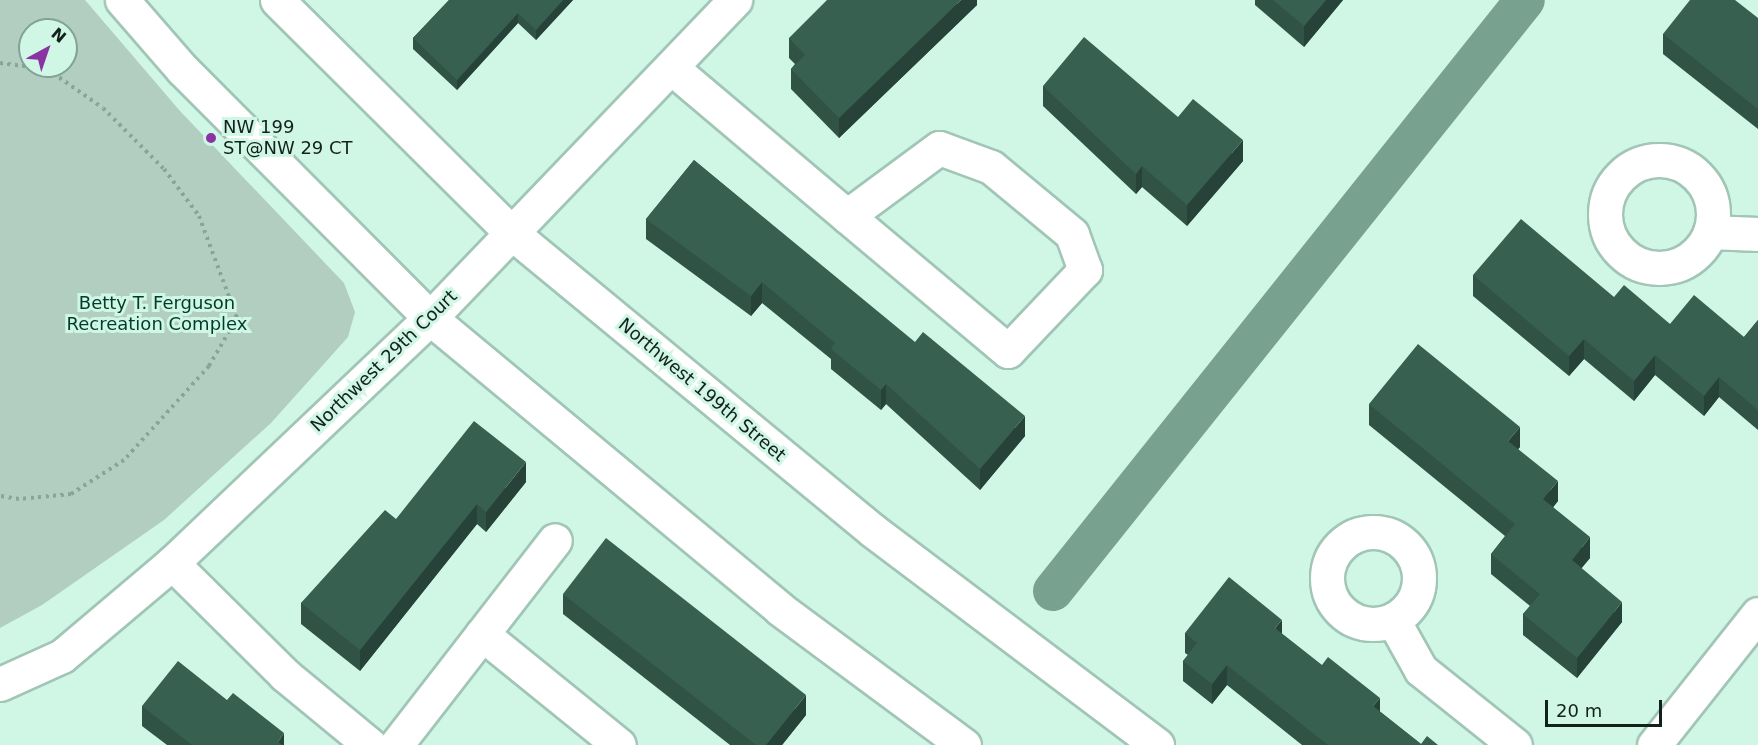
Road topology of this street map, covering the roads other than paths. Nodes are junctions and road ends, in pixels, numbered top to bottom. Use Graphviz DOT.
graph roads {
  1 [pos="122,0"];
  2 [pos="277,0"];
  3 [pos="735,0"];
  4 [pos="673,69"];
  5 [pos="847,216"];
  6 [pos="1710,232"];
  7 [pos="513,234"];
  8 [pos="1758,234"];
  9 [pos="430,318"];
  10 [pos="555,540"];
  11 [pos="172,563"];
  12 [pos="1758,614"];
  13 [pos="1393,620"];
  14 [pos="482,634"];
  15 [pos="0,684"];
  16 [pos="600,739"];
  17 [pos="370,745"];
  18 [pos="396,745"];
  19 [pos="964,745"];
  20 [pos="1157,745"];
  21 [pos="1515,745"];
  22 [pos="1653,745"];
  1 -- 9 [label="street"];
  2 -- 7 [label="street, Northwest 199th Street"];
  3 -- 4 [label="street, Northwest 29th Court"];
  4 -- 5 [label="street"];
  4 -- 7 [label="street, Northwest 29th Court"];
  5 -- 5 [label="street"];
  6 -- 8 [label="street"];
  7 -- 9 [label="street, Northwest 29th Court"];
  7 -- 20 [label="street, Northwest 199th Street"];
  9 -- 11 [label="street, Northwest 29th Court"];
  9 -- 19 [label="street"];
  10 -- 14 [label="street"];
  11 -- 15 [label="street, Northwest 29th Court"];
  11 -- 17 [label="street"];
  12 -- 22 [label="street"];
  13 -- 21 [label="street"];
  14 -- 16 [label="street"];
  14 -- 18 [label="street"];
}
